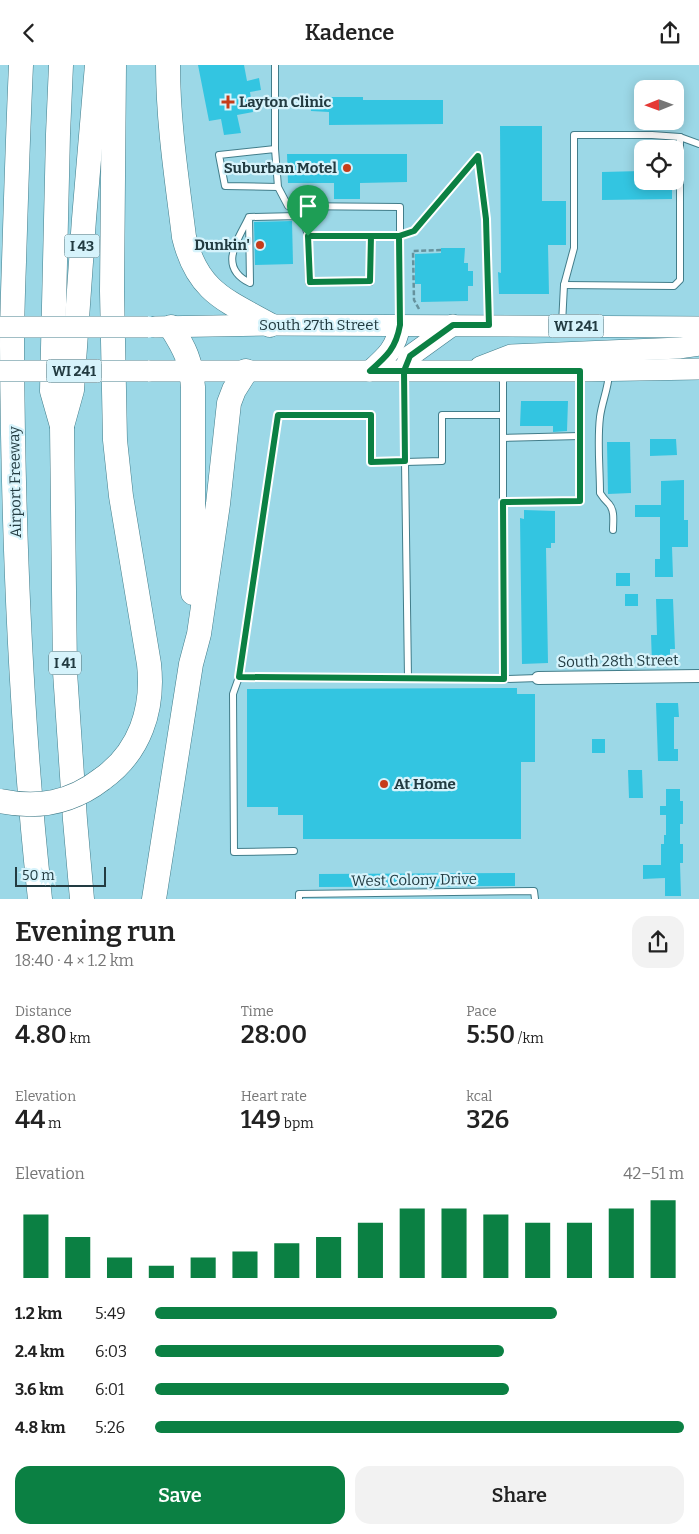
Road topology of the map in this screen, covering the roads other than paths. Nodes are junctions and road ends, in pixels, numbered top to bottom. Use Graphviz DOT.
graph roads {
  1 [pos="22,65"];
  2 [pos="61,65"];
  3 [pos="97,65"];
  4 [pos="114,65"];
  5 [pos="162,65"];
  6 [pos="168,65"];
  7 [pos="275,65"];
  8 [pos="168,92"];
  9 [pos="680,137"];
  10 [pos="699,144"];
  11 [pos="275,149"];
  12 [pos="278,187"];
  13 [pos="249,217"];
  14 [pos="308,236"];
  15 [pos="371,236"];
  16 [pos="399,236"];
  17 [pos="564,285"];
  18 [pos="270,325"];
  19 [pos="400,325"];
  20 [pos="453,325"];
  21 [pos="489,325"];
  22 [pos="562,326"];
  23 [pos="0,327"];
  24 [pos="171,327"];
  25 [pos="699,327"];
  26 [pos="699,345"];
  27 [pos="699,369"];
  28 [pos="192,370"];
  29 [pos="0,371"];
  30 [pos="246,371"];
  31 [pos="370,371"];
  32 [pos="404,371"];
  33 [pos="468,371"];
  34 [pos="502,371"];
  35 [pos="580,371"];
  36 [pos="609,371"];
  37 [pos="503,415"];
  38 [pos="62,426"];
  39 [pos="503,437"];
  40 [pos="580,437"];
  41 [pos="405,461"];
  42 [pos="503,502"];
  43 [pos="613,530"];
  44 [pos="0,591"];
  45 [pos="20,634"];
  46 [pos="191,664"];
  47 [pos="699,676"];
  48 [pos="239,677"];
  49 [pos="538,677"];
  50 [pos="408,678"];
  51 [pos="504,679"];
  52 [pos="0,801"];
  53 [pos="294,851"];
  54 [pos="40,899"];
  55 [pos="82,899"];
  56 [pos="154,899"];
  57 [pos="299,899"];
  58 [pos="535,899"];
  1 -- 45 [label="highway, Airport Freeway"];
  2 -- 38 [label="highway, I 41"];
  3 -- 38 [label="highway, I 43"];
  4 -- 52 [label="highway, bridge"];
  5 -- 8 [label="highway"];
  6 -- 8 [label="highway"];
  7 -- 11 [label="lane"];
  8 -- 18 [label="highway"];
  9 -- 10 [label="lane"];
  9 -- 17 [label="lane"];
  9 -- 17 [label="lane"];
  11 -- 12 [label="lane"];
  11 -- 12 [label="lane"];
  12 -- 16 [label="lane"];
  13 -- 13 [label="lane"];
  13 -- 14 [label="lane"];
  14 -- 15 [label="lane"];
  14 -- 15 [label="lane"];
  15 -- 16 [label="lane"];
  16 -- 19 [label="lane"];
  16 -- 21 [label="lane"];
  17 -- 22 [label="lane"];
  18 -- 19 [label="main road, South 27th Street / WI 241"];
  18 -- 24 [label="main road, South 27th Street / WI 241"];
  19 -- 20 [label="main road, South 27th Street / WI 241"];
  19 -- 31 [label="main road"];
  20 -- 21 [label="main road, South 27th Street / WI 241"];
  20 -- 32 [label="main road"];
  21 -- 22 [label="main road, South 27th Street / WI 241"];
  22 -- 25 [label="main road, South 27th Street / WI 241"];
  23 -- 24 [label="main road, South 27th Street / WI 241, bridge"];
  24 -- 28 [label="highway"];
  26 -- 33 [label="main road"];
  27 -- 36 [label="main road, WI 241"];
  28 -- 29 [label="main road, WI 241, bridge"];
  28 -- 30 [label="main road, WI 241"];
  28 -- 46 [label="highway"];
  30 -- 31 [label="main road, WI 241"];
  30 -- 46 [label="highway"];
  31 -- 32 [label="main road, WI 241"];
  32 -- 33 [label="main road, WI 241"];
  32 -- 41 [label="lane"];
  33 -- 34 [label="main road, WI 241"];
  34 -- 35 [label="main road, WI 241"];
  34 -- 37 [label="lane"];
  35 -- 36 [label="main road, WI 241"];
  35 -- 40 [label="lane"];
  36 -- 43 [label="lane"];
  37 -- 39 [label="lane"];
  37 -- 41 [label="lane"];
  38 -- 55 [label="highway, I 41"];
  39 -- 40 [label="lane"];
  39 -- 42 [label="lane"];
  40 -- 42 [label="lane"];
  41 -- 48 [label="lane"];
  41 -- 50 [label="lane"];
  42 -- 51 [label="lane"];
  44 -- 45 [label="highway"];
  45 -- 54 [label="highway, Airport Freeway"];
  46 -- 56 [label="highway"];
  47 -- 49 [label="street, South 28th Street"];
  48 -- 50 [label="lane"];
  48 -- 53 [label="lane"];
  49 -- 51 [label="lane"];
  50 -- 51 [label="lane"];
  57 -- 58 [label="lane, West Colony Drive"];
}
